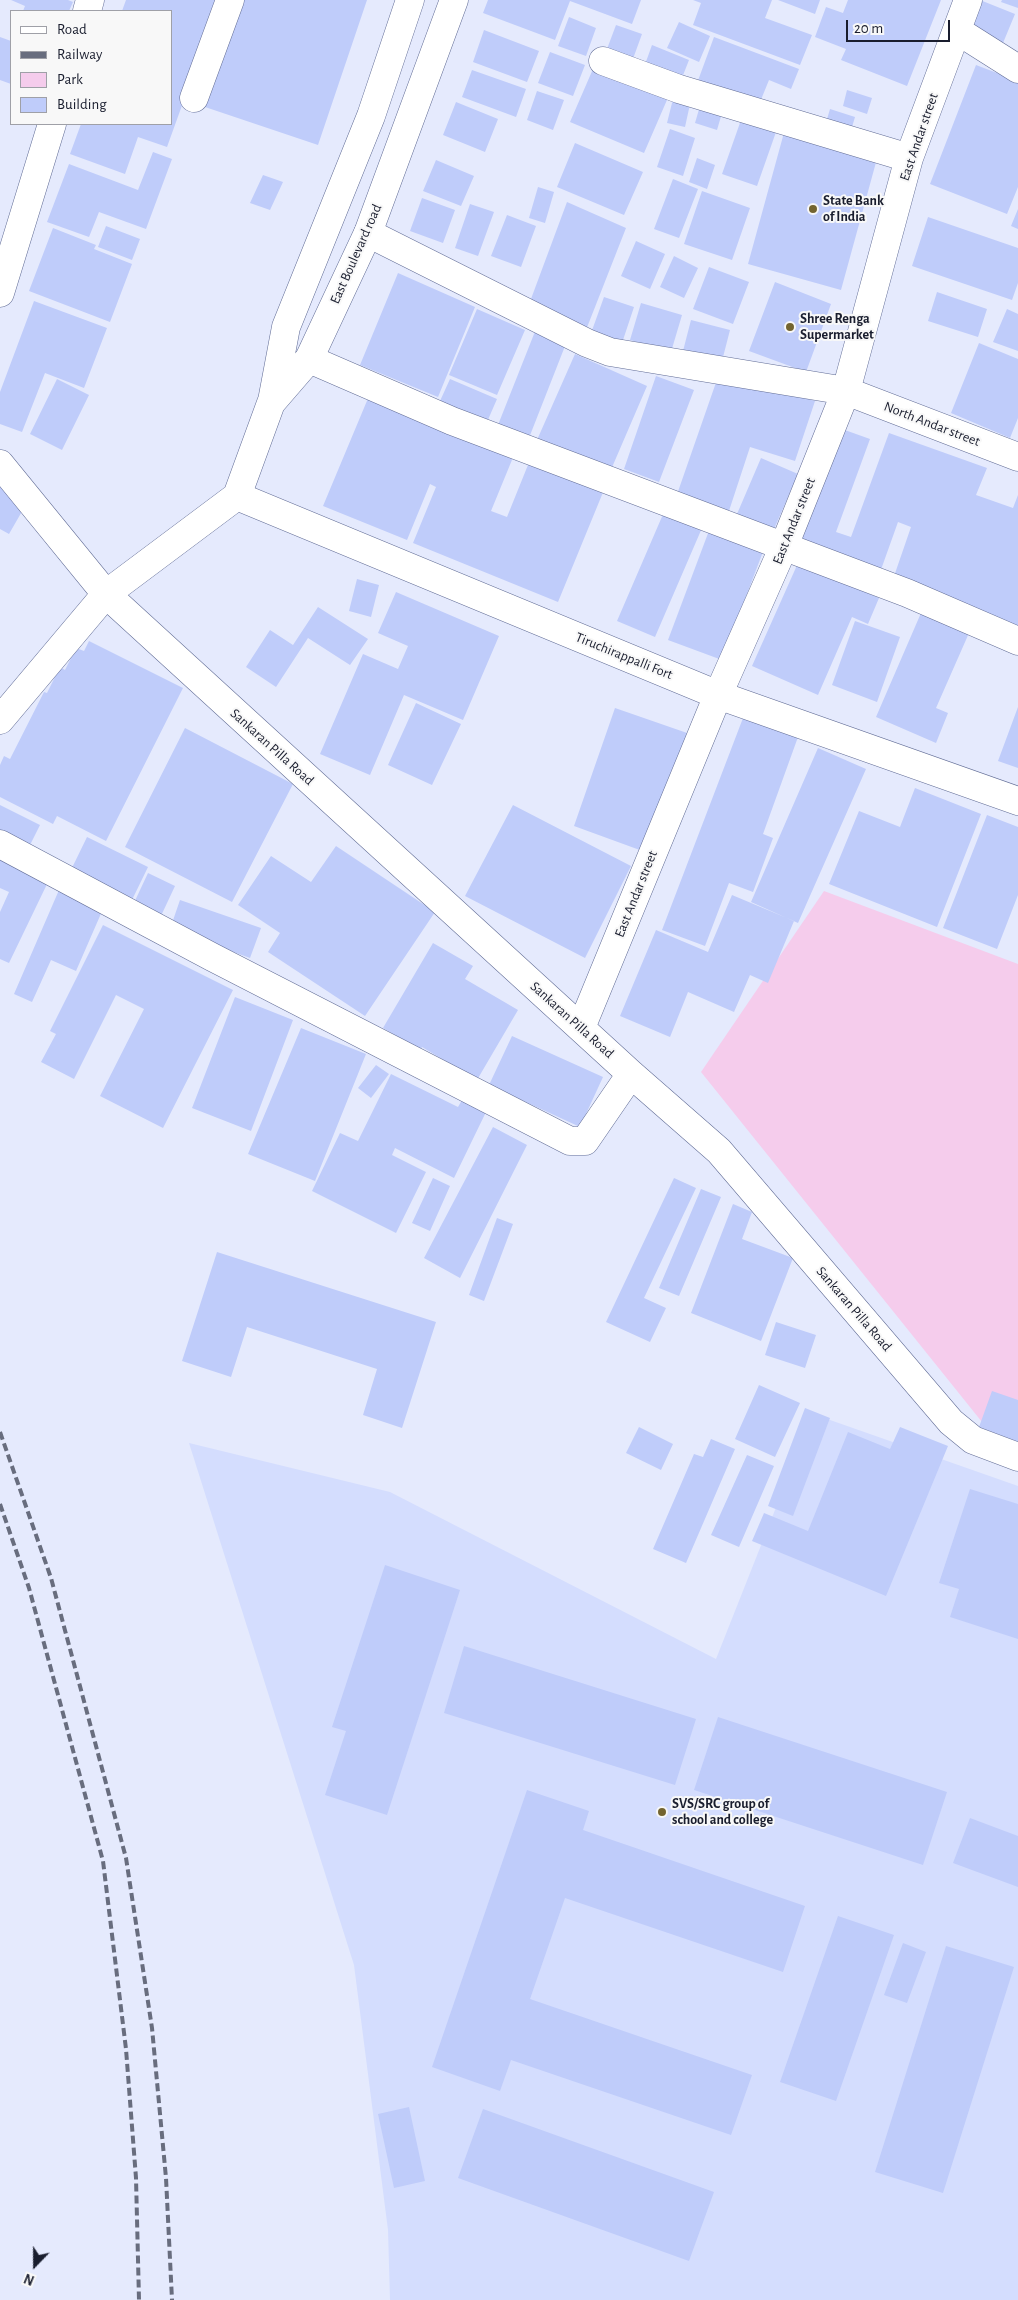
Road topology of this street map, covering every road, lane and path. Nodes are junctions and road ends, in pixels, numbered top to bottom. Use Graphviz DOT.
graph roads {
  1 [pos="230,0"];
  2 [pos="410,0"];
  3 [pos="454,0"];
  4 [pos="968,0"];
  5 [pos="958,31"];
  6 [pos="602,61"];
  7 [pos="1018,69"];
  8 [pos="194,98"];
  9 [pos="52,125"];
  10 [pos="909,158"];
  11 [pos="368,233"];
  12 [pos="0,293"];
  13 [pos="308,360"];
  14 [pos="846,391"];
  15 [pos="271,403"];
  16 [pos="1018,457"];
  17 [pos="0,464"];
  18 [pos="237,496"];
  19 [pos="784,546"];
  20 [pos="106,594"];
  21 [pos="1018,641"];
  22 [pos="718,695"];
  23 [pos="0,720"];
  24 [pos="1018,800"];
  25 [pos="0,844"];
  26 [pos="581,1028"];
  27 [pos="631,1074"];
  28 [pos="1018,1457"];
  1 -- 8 [label="street"];
  2 -- 15 [label="street"];
  3 -- 11 [label="street, East Boulevard road"];
  4 -- 5 [label="street, East Andar street"];
  5 -- 7 [label="street"];
  5 -- 10 [label="street, East Andar street"];
  6 -- 10 [label="street"];
  9 -- 12 [label="street"];
  10 -- 14 [label="street, East Andar street"];
  11 -- 13 [label="street, East Boulevard road"];
  11 -- 14 [label="street, North Andar street"];
  13 -- 15 [label="street, East Boulevard road"];
  13 -- 19 [label="street"];
  14 -- 16 [label="street, North Andar street"];
  14 -- 19 [label="street, East Andar street"];
  15 -- 18 [label="street, East Boulevard road"];
  17 -- 20 [label="street, Sankaran Pilla Road"];
  18 -- 20 [label="street"];
  18 -- 22 [label="street, Tiruchirappalli Fort"];
  19 -- 21 [label="street"];
  19 -- 22 [label="street, East Andar street"];
  20 -- 23 [label="street"];
  20 -- 26 [label="street, Sankaran Pilla Road"];
  22 -- 24 [label="street, Tiruchirappalli Fort"];
  22 -- 26 [label="street, East Andar street"];
  25 -- 27 [label="street"];
  26 -- 27 [label="street, Sankaran Pilla Road"];
  27 -- 28 [label="street, Sankaran Pilla Road"];
}
